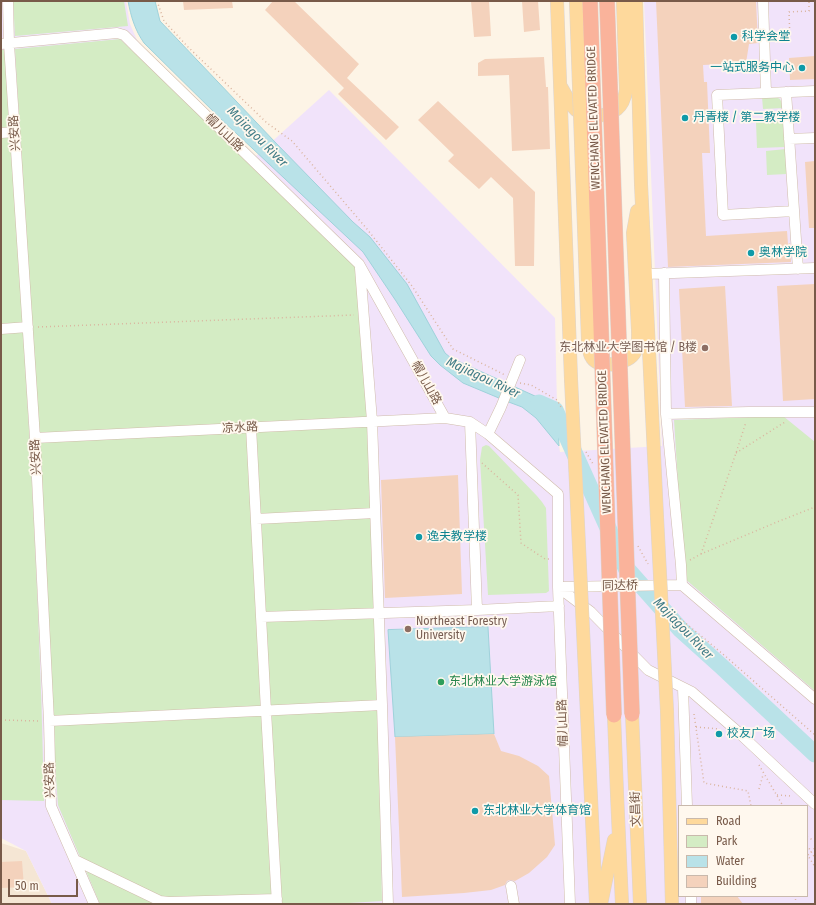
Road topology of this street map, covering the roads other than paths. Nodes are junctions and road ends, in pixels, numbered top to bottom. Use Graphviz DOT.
graph roads {
  1 [pos="8,1"];
  2 [pos="558,1"];
  3 [pos="576,1"];
  4 [pos="590,1"];
  5 [pos="607,1"];
  6 [pos="623,1"];
  7 [pos="636,1"];
  8 [pos="763,1"];
  9 [pos="5,44"];
  10 [pos="560,84"];
  11 [pos="815,91"];
  12 [pos="786,92"];
  13 [pos="766,93"];
  14 [pos="15,132"];
  15 [pos="1,133"];
  16 [pos="815,138"];
  17 [pos="789,139"];
  18 [pos="641,184"];
  19 [pos="794,210"];
  20 [pos="359,264"];
  21 [pos="815,268"];
  22 [pos="798,269"];
  23 [pos="664,273"];
  24 [pos="646,274"];
  25 [pos="28,327"];
  26 [pos="1,329"];
  27 [pos="520,360"];
  28 [pos="815,412"];
  29 [pos="666,414"];
  30 [pos="445,418"];
  31 [pos="372,421"];
  32 [pos="470,422"];
  33 [pos="251,427"];
  34 [pos="488,434"];
  35 [pos="35,438"];
  36 [pos="375,513"];
  37 [pos="256,519"];
  38 [pos="682,585"];
  39 [pos="558,587"];
  40 [pos="559,606"];
  41 [pos="477,610"];
  42 [pos="378,613"];
  43 [pos="261,617"];
  44 [pos="683,688"];
  45 [pos="815,700"];
  46 [pos="382,705"];
  47 [pos="266,711"];
  48 [pos="632,714"];
  49 [pos="614,715"];
  50 [pos="49,721"];
  51 [pos="617,794"];
  52 [pos="815,804"];
  53 [pos="687,805"];
  54 [pos="75,860"];
  55 [pos="511,886"];
  56 [pos="277,902"];
  57 [pos="94,904"];
  58 [pos="388,904"];
  59 [pos="514,904"];
  60 [pos="570,904"];
  61 [pos="596,904"];
  62 [pos="601,904"];
  63 [pos="622,904"];
  64 [pos="640,904"];
  65 [pos="672,904"];
  1 -- 9 [label="street, 兴安路"];
  2 -- 10 [label="main road"];
  3 -- 18 [label="main road, bridge"];
  4 -- 49 [label="highway, WENCHANG ELEVATED BRIDGE, bridge"];
  5 -- 48 [label="highway, WENCHANG ELEVATED BRIDGE, bridge"];
  6 -- 10 [label="main road"];
  7 -- 18 [label="main road"];
  8 -- 13 [label="street"];
  9 -- 14 [label="street, 兴安路"];
  9 -- 20 [label="street, 帽儿山路"];
  10 -- 61 [label="main road, bridge"];
  11 -- 12 [label="street"];
  12 -- 13 [label="street"];
  12 -- 17 [label="street"];
  13 -- 19 [label="street"];
  14 -- 15 [label="street"];
  14 -- 25 [label="street, 兴安路"];
  16 -- 17 [label="street"];
  17 -- 19 [label="street"];
  18 -- 24 [label="main road"];
  19 -- 22 [label="street"];
  20 -- 30 [label="street, 帽儿山路"];
  20 -- 31 [label="street"];
  21 -- 22 [label="street"];
  22 -- 23 [label="street"];
  23 -- 24 [label="street"];
  23 -- 29 [label="street"];
  24 -- 65 [label="main road, bridge"];
  25 -- 26 [label="street"];
  25 -- 35 [label="street, 兴安路"];
  27 -- 34 [label="street"];
  28 -- 29 [label="street"];
  29 -- 38 [label="street"];
  30 -- 31 [label="street, 凉水路"];
  30 -- 32 [label="street, 帽儿山路"];
  31 -- 33 [label="street, 凉水路"];
  31 -- 36 [label="street"];
  32 -- 34 [label="street, 帽儿山路"];
  32 -- 41 [label="street"];
  33 -- 35 [label="street, 凉水路"];
  33 -- 37 [label="street"];
  34 -- 39 [label="street, 帽儿山路"];
  35 -- 50 [label="street, 兴安路"];
  36 -- 37 [label="street"];
  36 -- 42 [label="street"];
  37 -- 43 [label="street"];
  38 -- 39 [label="street, 同达桥, bridge"];
  38 -- 45 [label="street"];
  39 -- 40 [label="street, 帽儿山路"];
  39 -- 44 [label="street"];
  40 -- 41 [label="street"];
  40 -- 60 [label="street, 帽儿山路"];
  41 -- 42 [label="street"];
  42 -- 43 [label="street"];
  42 -- 46 [label="street"];
  43 -- 47 [label="street"];
  44 -- 52 [label="street"];
  44 -- 53 [label="street"];
  46 -- 47 [label="street"];
  46 -- 58 [label="street"];
  47 -- 50 [label="street"];
  47 -- 56 [label="street"];
  48 -- 64 [label="main road, 文昌街"];
  49 -- 51 [label="main road, 文昌街"];
  50 -- 54 [label="street, 兴安路"];
  51 -- 62 [label="main road"];
  51 -- 63 [label="main road, 文昌街"];
  54 -- 56 [label="street"];
  54 -- 57 [label="street, 兴安路"];
  55 -- 59 [label="street"];
}
